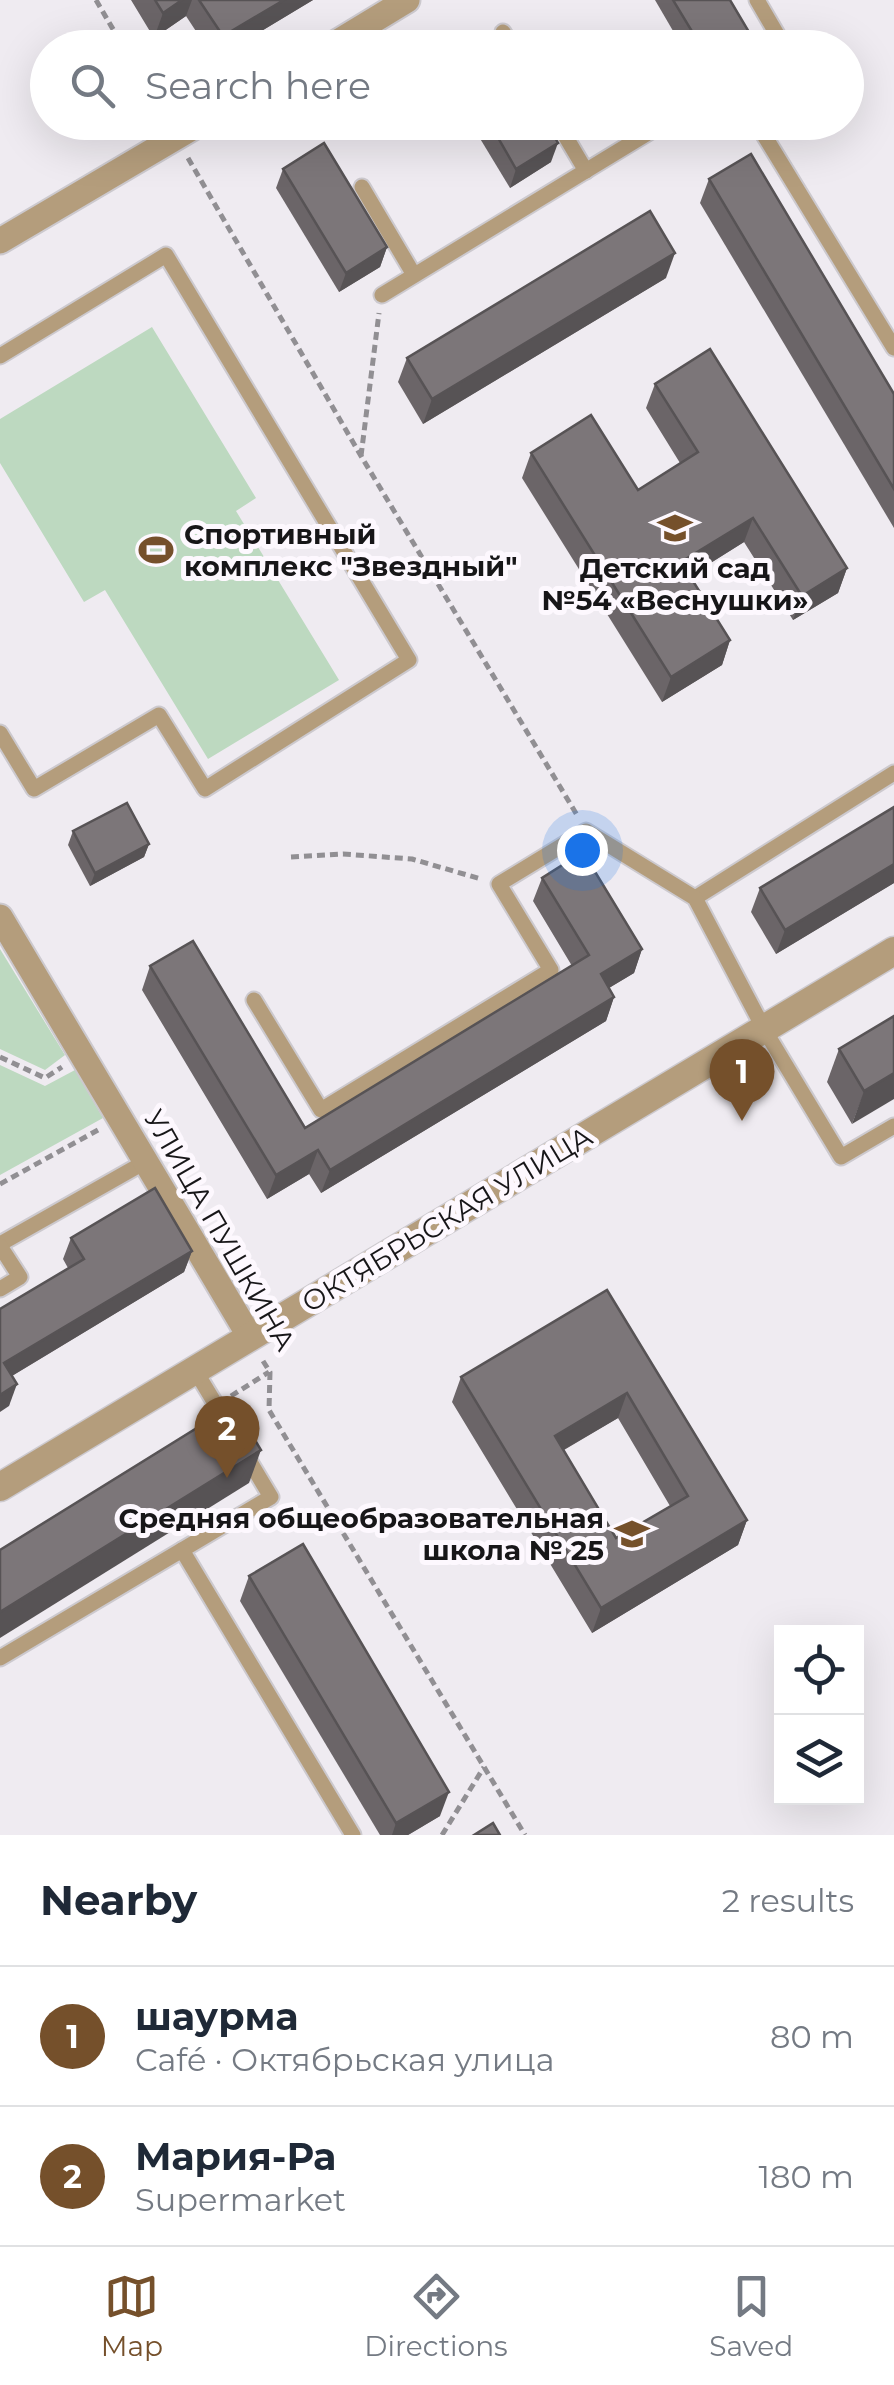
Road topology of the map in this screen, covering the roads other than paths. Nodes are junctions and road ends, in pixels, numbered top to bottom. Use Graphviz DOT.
graph roads {
  1 [pos="407,0"];
  2 [pos="757,0"];
  3 [pos="358,30"];
  4 [pos="774,30"];
  5 [pos="172,140"];
  6 [pos="568,140"];
  7 [pos="637,140"];
  8 [pos="767,140"];
  9 [pos="586,171"];
  10 [pos="362,187"];
  11 [pos="0,242"];
  12 [pos="414,275"];
  13 [pos="382,295"];
  14 [pos="894,348"];
  15 [pos="0,356"];
  16 [pos="0,733"];
  17 [pos="894,773"];
  18 [pos="696,898"];
  19 [pos="0,917"];
  20 [pos="894,951"];
  21 [pos="254,1000"];
  22 [pos="764,1029"];
  23 [pos="894,1126"];
  24 [pos="146,1162"];
  25 [pos="0,1245"];
  26 [pos="0,1289"];
  27 [pos="250,1338"];
  28 [pos="195,1370"];
  29 [pos="0,1488"];
  30 [pos="182,1550"];
  31 [pos="0,1658"];
  32 [pos="354,1835"];
  1 -- 3 [label="street"];
  2 -- 4 [label="lane"];
  5 -- 11 [label="street"];
  6 -- 9 [label="lane"];
  7 -- 9 [label="lane"];
  8 -- 14 [label="lane"];
  9 -- 12 [label="lane"];
  10 -- 12 [label="lane"];
  12 -- 13 [label="lane"];
  15 -- 16 [label="lane"];
  17 -- 18 [label="lane"];
  18 -- 21 [label="lane"];
  18 -- 22 [label="lane"];
  19 -- 24 [label="street, УЛИЦА ПУШКИНА"];
  20 -- 22 [label="street, ОКТЯБРЬСКАЯ УЛИЦА"];
  22 -- 23 [label="lane"];
  22 -- 27 [label="street, ОКТЯБРЬСКАЯ УЛИЦА"];
  24 -- 25 [label="lane"];
  24 -- 27 [label="street, УЛИЦА ПУШКИНА"];
  25 -- 26 [label="lane"];
  27 -- 28 [label="street, ОКТЯБРЬСКАЯ УЛИЦА"];
  28 -- 29 [label="street, ОКТЯБРЬСКАЯ УЛИЦА"];
  28 -- 30 [label="lane"];
  30 -- 31 [label="lane"];
  30 -- 32 [label="lane"];
}
